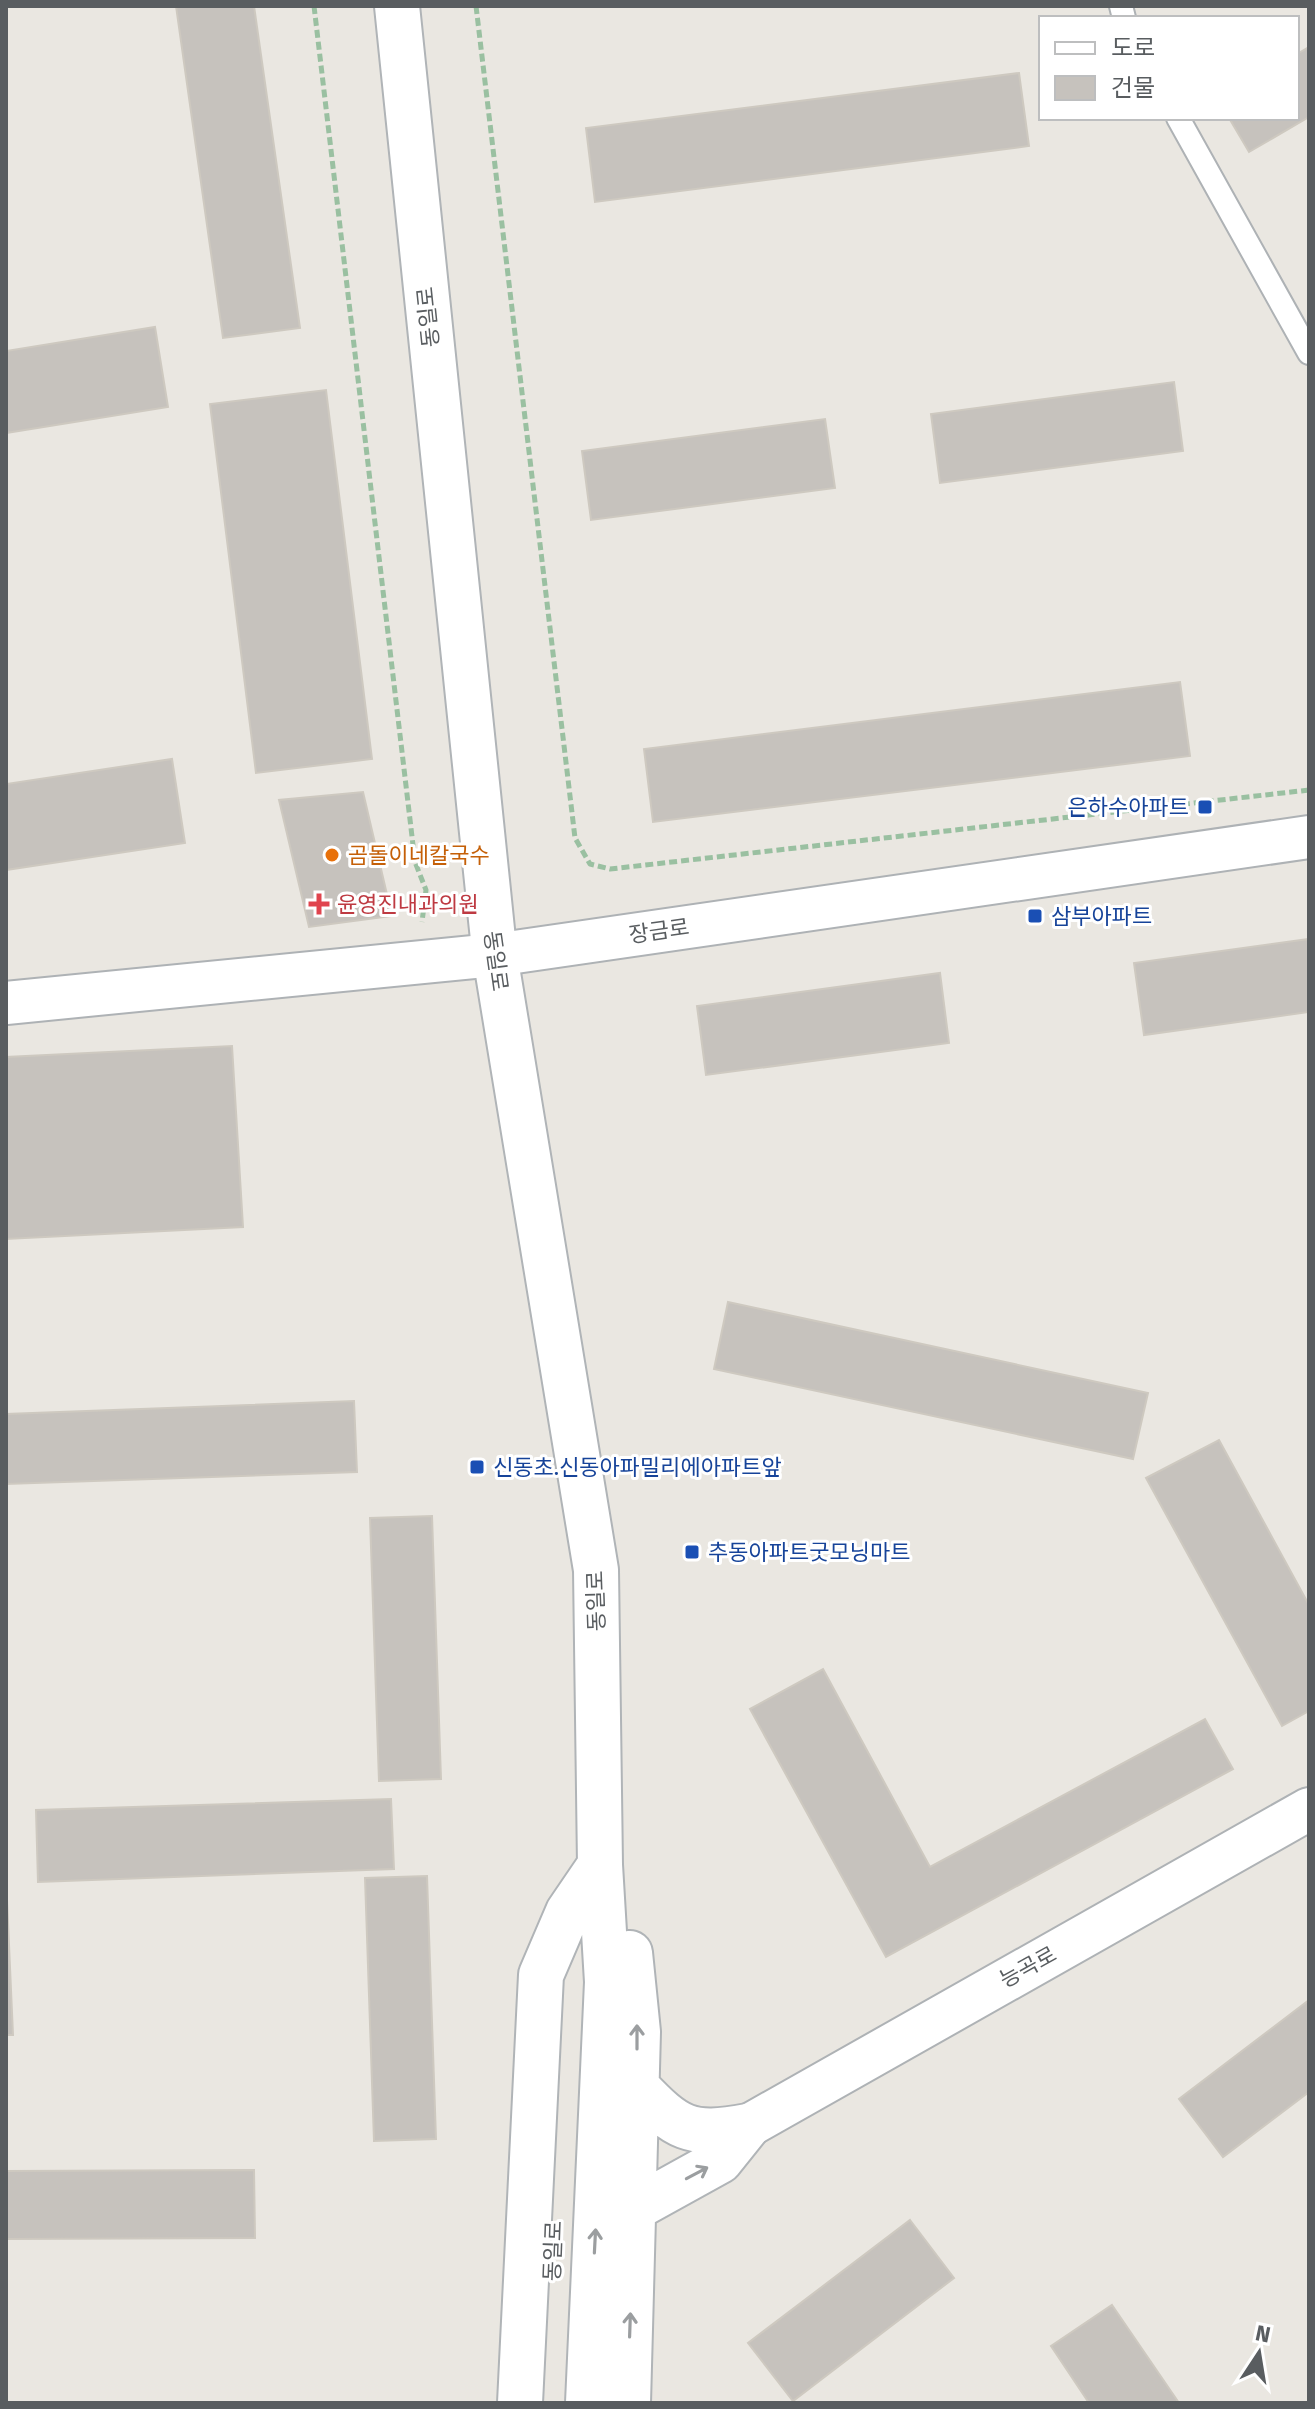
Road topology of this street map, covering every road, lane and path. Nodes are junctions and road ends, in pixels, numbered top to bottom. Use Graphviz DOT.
graph roads {
  1 [pos="314,6"];
  2 [pos="397,6"];
  3 [pos="476,6"];
  4 [pos="1179,120"];
  5 [pos="1309,353"];
  6 [pos="1309,790"];
  7 [pos="1309,837"];
  8 [pos="410,931"];
  9 [pos="494,955"];
  10 [pos="6,1003"];
  11 [pos="1309,1809"];
  12 [pos="600,1865"];
  13 [pos="637,2087"];
  14 [pos="748,2126"];
  15 [pos="635,2208"];
  16 [pos="520,2403"];
  17 [pos="547,2403"];
  18 [pos="588,2403"];
  19 [pos="628,2403"];
  1 -- 8 [label="path"];
  2 -- 9 [label="street, 동일로"];
  3 -- 6 [label="path"];
  4 -- 5 [label="lane"];
  7 -- 9 [label="street, 장금로"];
  9 -- 10 [label="street, 장금로"];
  9 -- 12 [label="street, 동일로"];
  11 -- 14 [label="street, 능곡로"];
  13 -- 12 [label="street, one-way"];
  12 -- 16 [label="street"];
  12 -- 17 [label="street, 동일로"];
  18 -- 12 [label="street, 동일로, one-way"];
  13 -- 14 [label="street"];
  13 -- 15 [label="street"];
  15 -- 14 [label="street, one-way"];
  19 -- 15 [label="street, one-way"];
}
